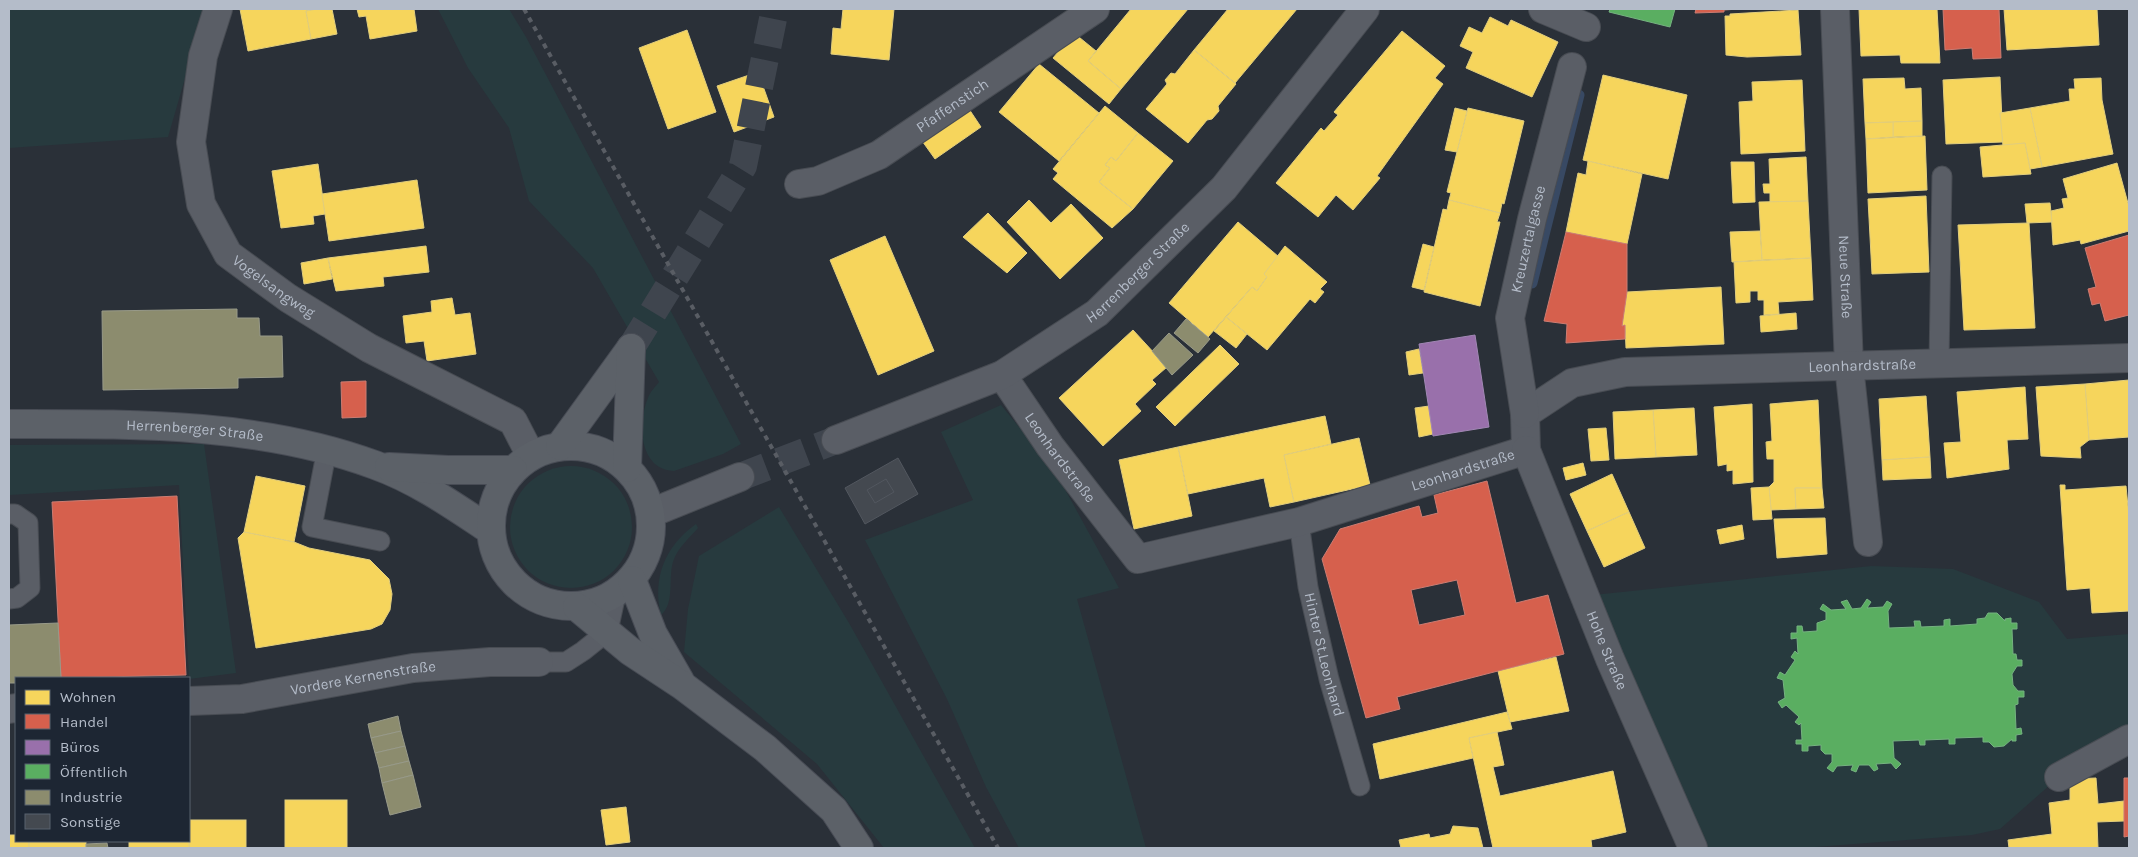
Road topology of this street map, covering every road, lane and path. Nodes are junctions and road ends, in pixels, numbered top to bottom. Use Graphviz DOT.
graph roads {
  1 [pos="218,9"];
  2 [pos="1095,9"];
  3 [pos="1365,9"];
  4 [pos="1543,9"];
  5 [pos="1835,9"];
  6 [pos="1586,27"];
  7 [pos="1572,67"];
  8 [pos="1942,176"];
  9 [pos="799,184"];
  10 [pos="2129,358"];
  11 [pos="1939,363"];
  12 [pos="1849,366"];
  13 [pos="1002,375"];
  14 [pos="1525,414"];
  15 [pos="9,424"];
  16 [pos="836,440"];
  17 [pos="560,446"];
  18 [pos="327,449"];
  19 [pos="1526,450"];
  20 [pos="522,463"];
  21 [pos="377,466"];
  22 [pos="627,468"];
  23 [pos="740,477"];
  24 [pos="651,513"];
  25 [pos="9,514"];
  26 [pos="1299,522"];
  27 [pos="490,530"];
  28 [pos="380,541"];
  29 [pos="1868,542"];
  30 [pos="624,587"];
  31 [pos="9,599"];
  32 [pos="577,607"];
  33 [pos="608,632"];
  34 [pos="539,662"];
  35 [pos="683,686"];
  36 [pos="190,701"];
  37 [pos="2129,738"];
  38 [pos="2059,777"];
  39 [pos="1360,786"];
  40 [pos="859,848"];
  41 [pos="1693,848"];
  1 -- 20 [label="street, Vogelsangweg"];
  2 -- 9 [label="street, Pfaffenstich"];
  3 -- 13 [label="street, Herrenberger Straße"];
  4 -- 6 [label="street"];
  5 -- 12 [label="street, Neue Straße"];
  7 -- 14 [label="street, Kreuzertalgasse"];
  8 -- 11 [label="lane"];
  10 -- 11 [label="street, Leonhardstraße"];
  11 -- 12 [label="street, Leonhardstraße"];
  12 -- 14 [label="street, Leonhardstraße"];
  12 -- 29 [label="street, Neue Straße"];
  13 -- 16 [label="street, Herrenberger Straße"];
  13 -- 26 [label="street, Leonhardstraße"];
  14 -- 19 [label="street, Leonhardstraße"];
  15 -- 18 [label="main road, Herrenberger Straße"];
  17 -- 20 [label="main road"];
  17 -- 22 [label="main road"];
  17 -- 22 [label="main road"];
  18 -- 21 [label="main road, Herrenberger Straße"];
  18 -- 28 [label="lane"];
  19 -- 26 [label="street, Leonhardstraße"];
  19 -- 41 [label="street, Hohe Straße"];
  20 -- 21 [label="main road, Herrenberger Straße"];
  20 -- 27 [label="main road"];
  21 -- 27 [label="main road, Herrenberger Straße"];
  22 -- 24 [label="main road"];
  23 -- 24 [label="street"];
  24 -- 30 [label="main road"];
  25 -- 31 [label="lane"];
  26 -- 39 [label="lane, Hinter St.Leonhard"];
  27 -- 32 [label="main road"];
  30 -- 32 [label="main road"];
  30 -- 33 [label="lane"];
  30 -- 35 [label="main road"];
  32 -- 33 [label="main road"];
  33 -- 34 [label="lane"];
  33 -- 35 [label="main road"];
  34 -- 36 [label="street, Vordere Kernenstraße"];
  35 -- 40 [label="main road"];
  37 -- 38 [label="street"];
}
